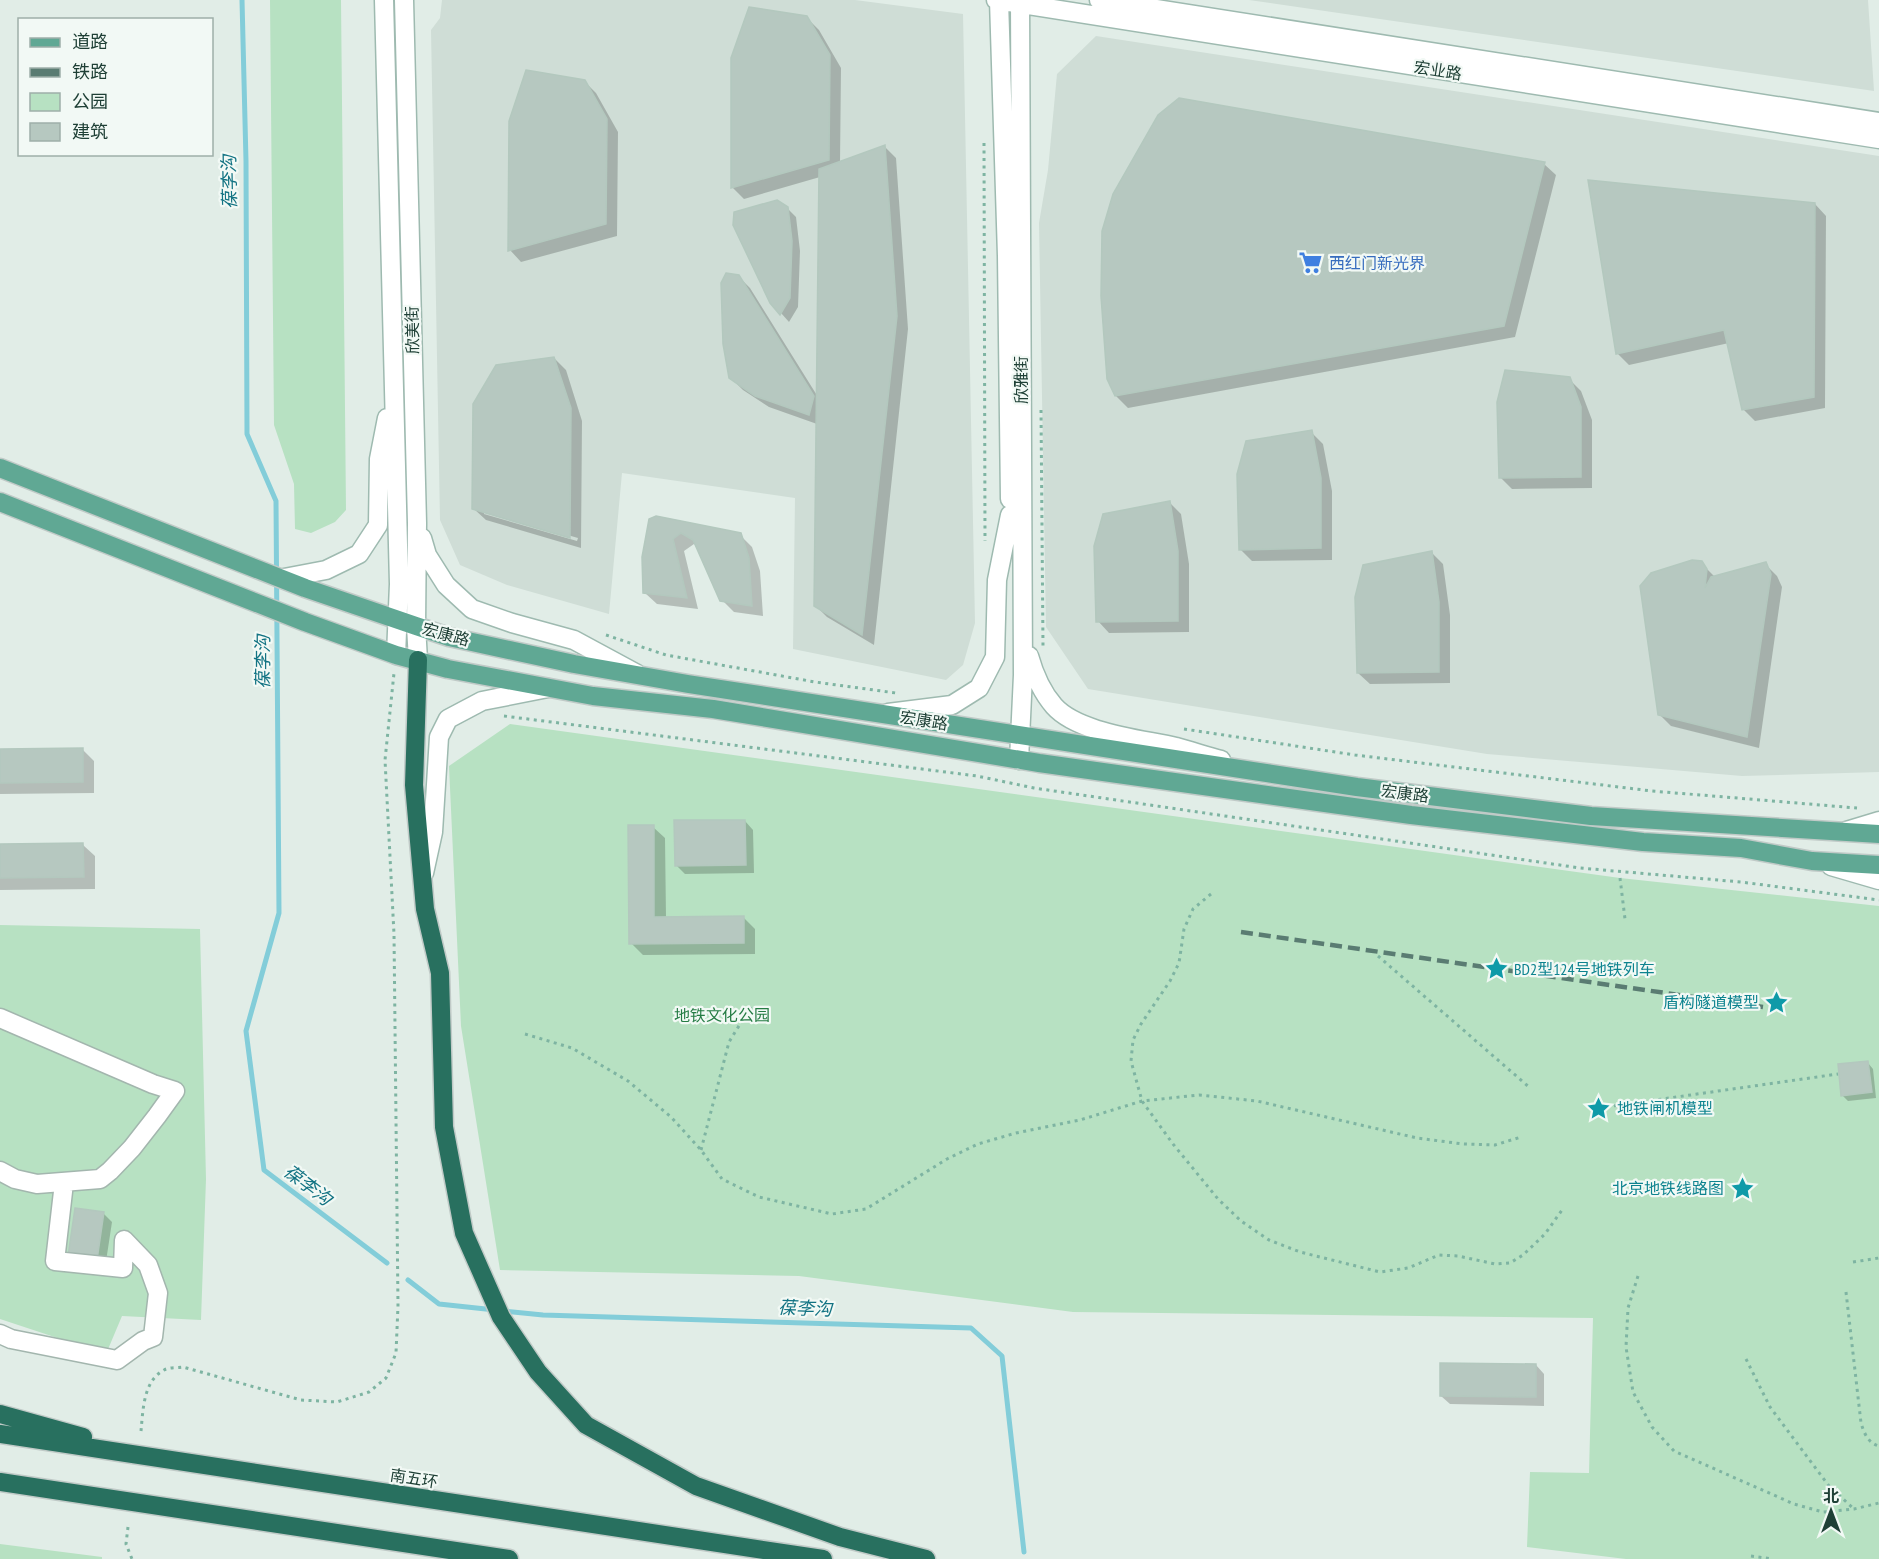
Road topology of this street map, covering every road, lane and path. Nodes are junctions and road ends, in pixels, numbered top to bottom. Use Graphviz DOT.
graph roads {
  1 [pos="384,0"];
  2 [pos="404,0"];
  3 [pos="998,0"];
  4 [pos="1099,0"];
  5 [pos="1020,3"];
  6 [pos="1879,122"];
  7 [pos="984,133"];
  8 [pos="1879,139"];
  9 [pos="394,387"];
  10 [pos="1041,405"];
  11 [pos="0,468"];
  12 [pos="0,502"];
  13 [pos="1010,515"];
  14 [pos="417,523"];
  15 [pos="985,546"];
  16 [pos="284,578"];
  17 [pos="397,620"];
  18 [pos="416,626"];
  19 [pos="604,635"];
  20 [pos="1023,638"];
  21 [pos="1043,654"];
  22 [pos="396,655"];
  23 [pos="418,660"];
  24 [pos="638,675"];
  25 [pos="548,687"];
  26 [pos="897,693"];
  27 [pos="880,714"];
  28 [pos="500,716"];
  29 [pos="1183,729"];
  30 [pos="1016,734"];
  31 [pos="1015,759"];
  32 [pos="1266,773"];
  33 [pos="1858,808"];
  34 [pos="1879,821"];
  35 [pos="1846,831"];
  36 [pos="1879,834"];
  37 [pos="1812,861"];
  38 [pos="1879,865"];
  39 [pos="1620,878"];
  40 [pos="422,880"];
  41 [pos="1879,880"];
  42 [pos="1211,894"];
  43 [pos="1879,900"];
  44 [pos="1625,920"];
  45 [pos="1378,956"];
  46 [pos="753,1004"];
  47 [pos="0,1018"];
  48 [pos="525,1035"];
  49 [pos="1839,1074"];
  50 [pos="1530,1087"];
  51 [pos="1142,1101"];
  52 [pos="1599,1108"];
  53 [pos="1521,1137"];
  54 [pos="701,1150"];
  55 [pos="0,1171"];
  56 [pos="64,1183"];
  57 [pos="1562,1210"];
  58 [pos="1879,1258"];
  59 [pos="1853,1262"];
  60 [pos="1638,1276"];
  61 [pos="1846,1292"];
  62 [pos="0,1334"];
  63 [pos="1746,1359"];
  64 [pos="0,1414"];
  65 [pos="141,1431"];
  66 [pos="0,1434"];
  67 [pos="1879,1446"];
  68 [pos="177,1462"];
  69 [pos="0,1482"];
  70 [pos="0,1491"];
  71 [pos="90,1496"];
  72 [pos="1879,1503"];
  73 [pos="1854,1509"];
  74 [pos="128,1527"];
  75 [pos="1751,1556"];
  76 [pos="131,1559"];
  77 [pos="509,1559"];
  78 [pos="823,1559"];
  79 [pos="926,1559"];
  80 [pos="1773,1559"];
  1 -- 9 [label="street, 欣美街"];
  2 -- 14 [label="street, 欣美街"];
  3 -- 5 [label="street, 宏业路"];
  3 -- 13 [label="street, 欣雅街"];
  4 -- 6 [label="street, 宏业路"];
  5 -- 8 [label="street, 宏业路"];
  5 -- 20 [label="street, 欣雅街"];
  7 -- 15 [label="path"];
  9 -- 16 [label="street"];
  9 -- 17 [label="street, 欣美街"];
  10 -- 21 [label="path, 欣雅街"];
  11 -- 16 [label="main road, 宏康路"];
  12 -- 22 [label="main road, 宏康路"];
  13 -- 27 [label="street"];
  13 -- 30 [label="street, 欣雅街"];
  14 -- 18 [label="street, 欣美街"];
  14 -- 24 [label="street"];
  16 -- 17 [label="main road, 宏康路"];
  17 -- 18 [label="main road, 宏康路"];
  17 -- 22 [label="street, 欣美街"];
  18 -- 23 [label="street, 欣美街"];
  18 -- 24 [label="main road, 宏康路"];
  19 -- 26 [label="path, 宏康路"];
  20 -- 30 [label="street, 欣雅街"];
  20 -- 32 [label="street"];
  22 -- 23 [label="main road, 宏康路"];
  22 -- 65 [label="path"];
  23 -- 25 [label="main road, 宏康路"];
  23 -- 40 [label="highway"];
  24 -- 27 [label="main road, 宏康路"];
  25 -- 31 [label="main road, 宏康路"];
  25 -- 40 [label="street"];
  27 -- 30 [label="main road, 宏康路"];
  28 -- 43 [label="path"];
  29 -- 33 [label="path, 宏康路"];
  30 -- 31 [label="street, 欣雅街"];
  30 -- 32 [label="main road, 宏康路"];
  31 -- 37 [label="main road, 宏康路"];
  32 -- 35 [label="main road, 宏康路"];
  34 -- 35 [label="street"];
  35 -- 36 [label="main road, 宏康路"];
  37 -- 38 [label="main road, 宏康路"];
  37 -- 41 [label="street"];
  39 -- 44 [label="path"];
  40 -- 79 [label="highway"];
  42 -- 51 [label="path"];
  45 -- 50 [label="path"];
  46 -- 54 [label="path"];
  47 -- 56 [label="street"];
  48 -- 54 [label="path"];
  49 -- 52 [label="path"];
  51 -- 53 [label="path"];
  51 -- 54 [label="path"];
  51 -- 57 [label="path"];
  55 -- 56 [label="street"];
  56 -- 62 [label="street"];
  58 -- 59 [label="path"];
  60 -- 73 [label="path"];
  61 -- 67 [label="path"];
  63 -- 73 [label="path"];
  64 -- 68 [label="highway"];
  66 -- 68 [label="highway, 南五环"];
  68 -- 78 [label="highway, 南五环"];
  69 -- 71 [label="highway"];
  70 -- 71 [label="highway"];
  71 -- 77 [label="highway"];
  72 -- 73 [label="path"];
  74 -- 76 [label="path"];
  75 -- 80 [label="path"];
}
